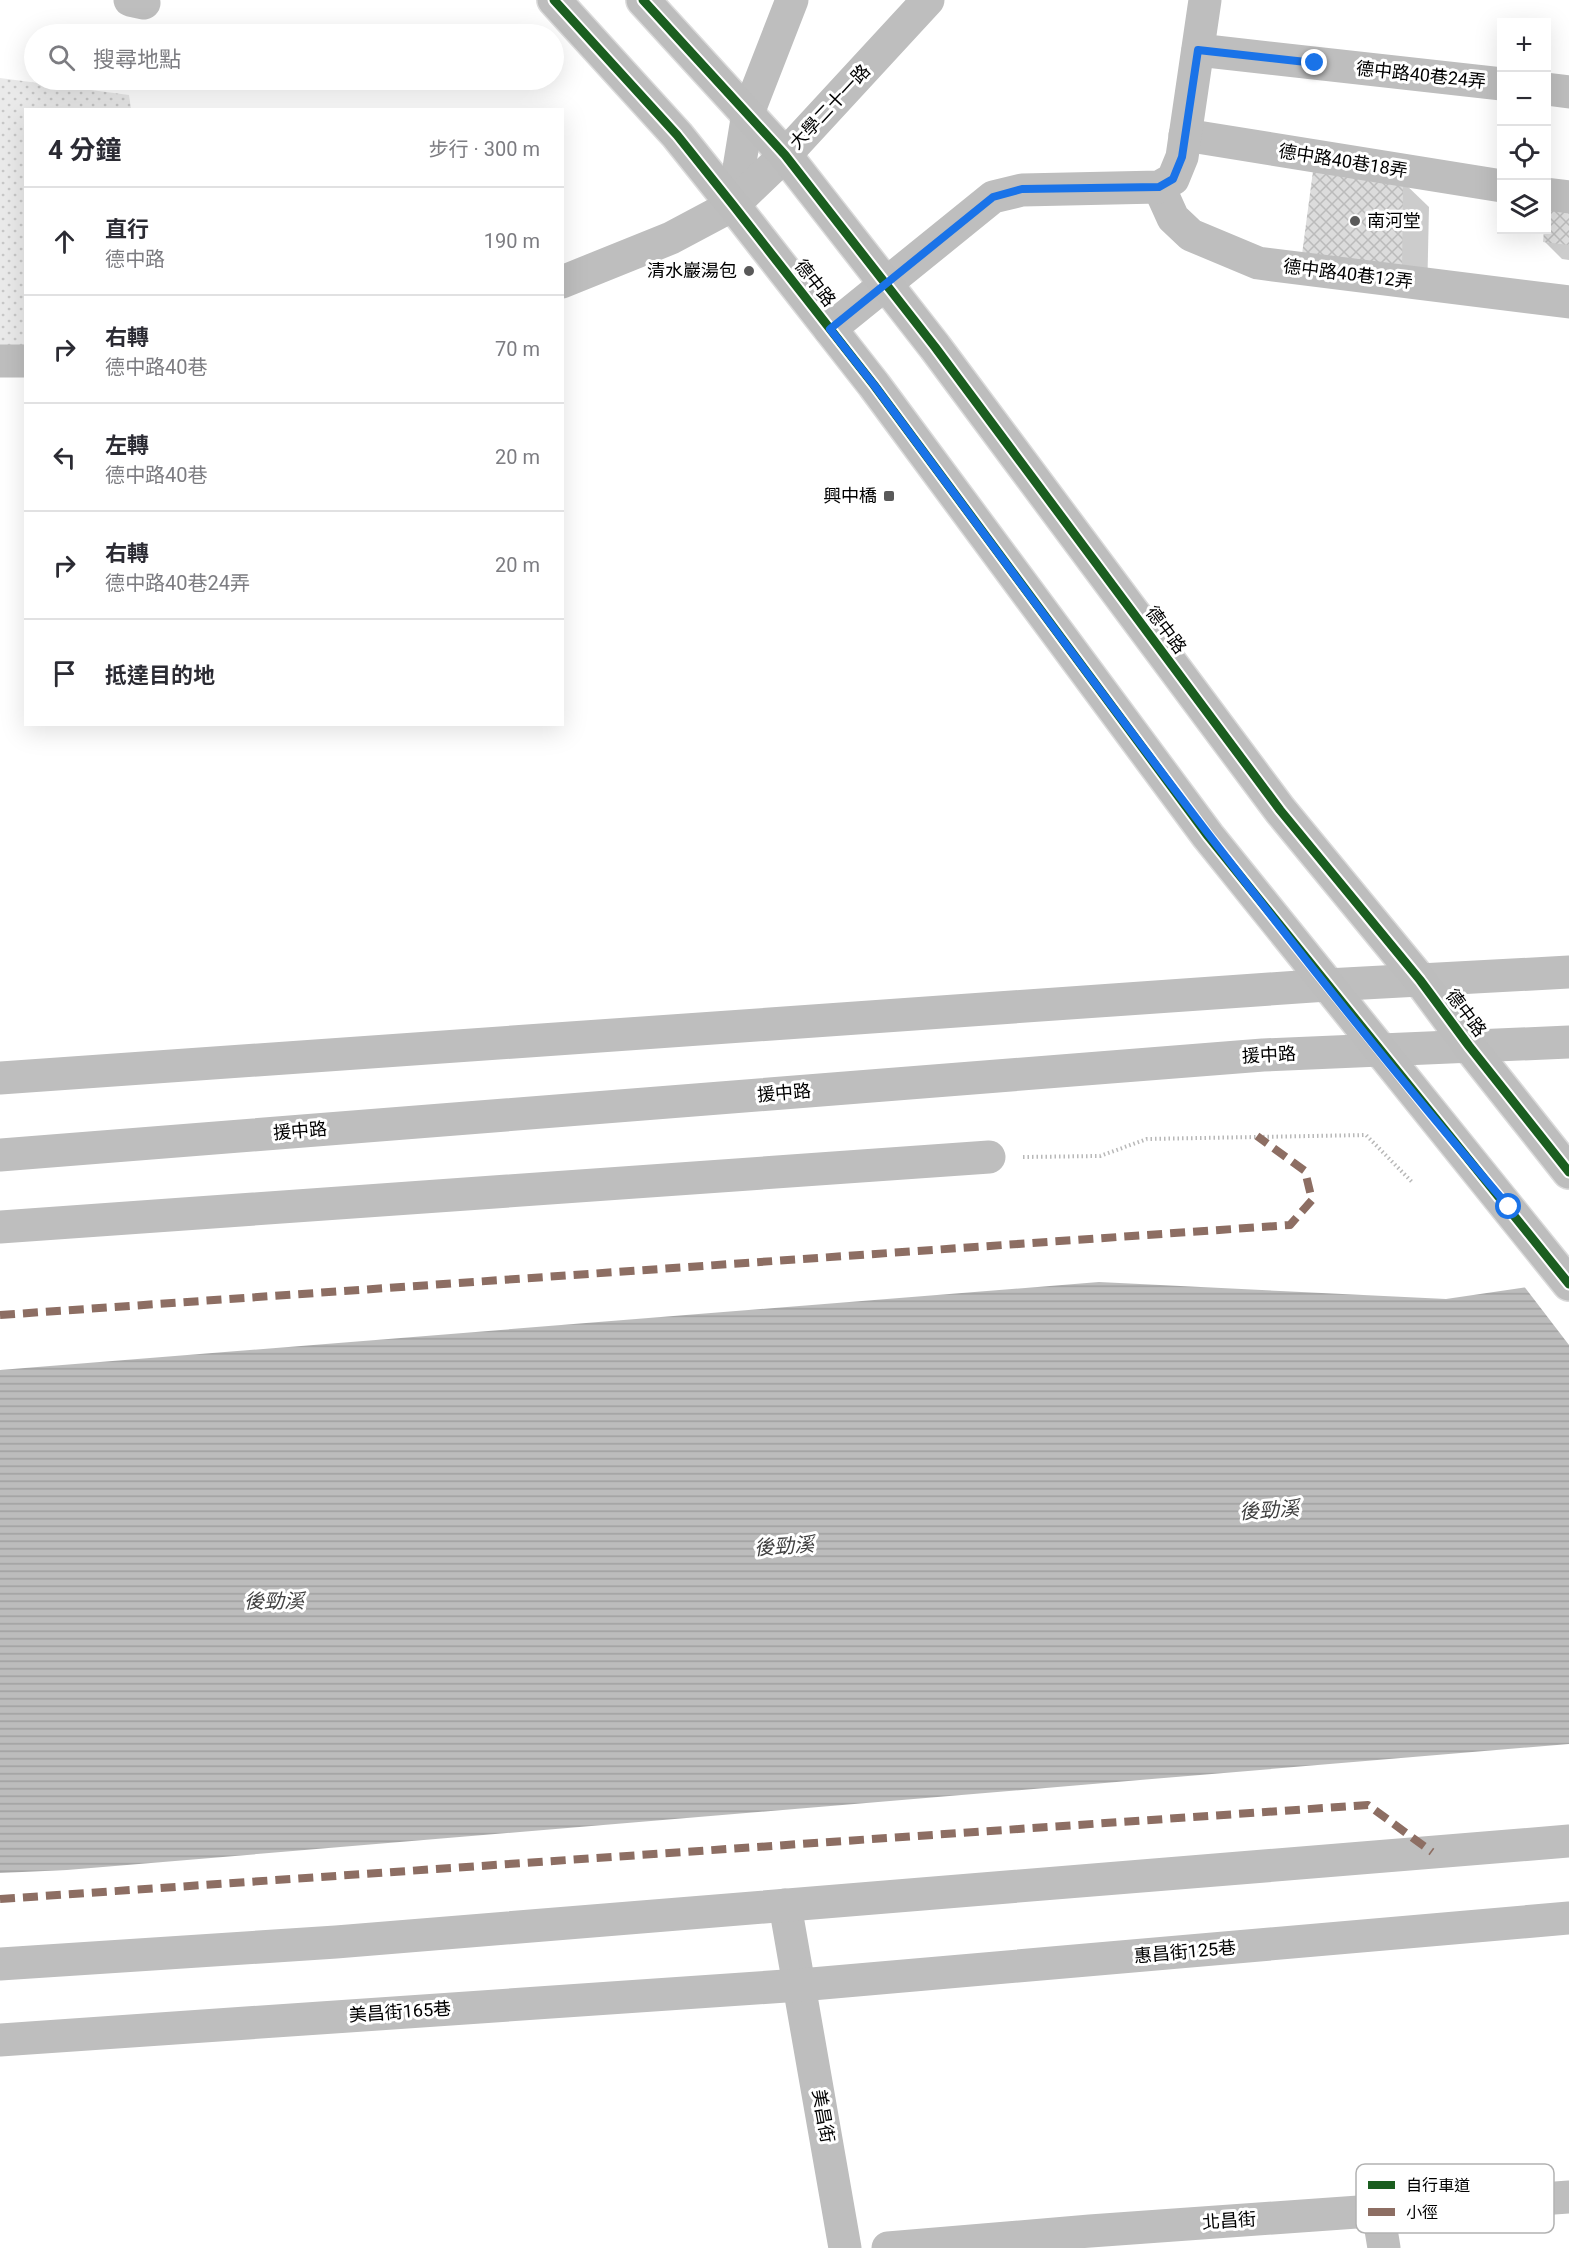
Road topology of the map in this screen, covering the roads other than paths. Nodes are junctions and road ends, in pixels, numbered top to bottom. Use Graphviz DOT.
graph roads {
  1 [pos="554,0"];
  2 [pos="643,0"];
  3 [pos="792,0"];
  4 [pos="928,0"];
  5 [pos="1205,0"];
  6 [pos="1198,50"];
  7 [pos="1497,83"];
  8 [pos="1551,90"];
  9 [pos="1569,92"];
  10 [pos="748,113"];
  11 [pos="1185,135"];
  12 [pos="785,155"];
  13 [pos="1497,185"];
  14 [pos="1159,187"];
  15 [pos="1551,195"];
  16 [pos="1569,197"];
  17 [pos="733,205"];
  18 [pos="564,281"];
  19 [pos="886,284"];
  20 [pos="1569,302"];
  21 [pos="830,329"];
  22 [pos="24,361"];
  23 [pos="0,362"];
  24 [pos="1569,972"];
  25 [pos="1420,980"];
  26 [pos="1327,985"];
  27 [pos="1569,1042"];
  28 [pos="1469,1046"];
  29 [pos="1379,1050"];
  30 [pos="0,1078"];
  31 [pos="0,1155"];
  32 [pos="989,1157"];
  33 [pos="1569,1172"];
  34 [pos="0,1227"];
  35 [pos="1569,1284"];
  36 [pos="1569,1841"];
  37 [pos="785,1905"];
  38 [pos="1569,1918"];
  39 [pos="0,1964"];
  40 [pos="800,1985"];
  41 [pos="0,2040"];
  42 [pos="1569,2197"];
  43 [pos="1554,2198"];
  44 [pos="1356,2213"];
  45 [pos="1382,2233"];
  46 [pos="1093,2239"];
  47 [pos="845,2248"];
  48 [pos="888,2248"];
  49 [pos="1384,2248"];
  1 -- 17 [label="main road, 德中路"];
  2 -- 10 [label="main road, 德中路"];
  3 -- 10 [label="street"];
  4 -- 12 [label="street, 大學二十一路"];
  5 -- 6 [label="street"];
  6 -- 7 [label="street, 德中路40巷24弄"];
  6 -- 11 [label="street"];
  8 -- 9 [label="street"];
  10 -- 12 [label="main road, 德中路"];
  10 -- 17 [label="street"];
  11 -- 13 [label="street, 德中路40巷18弄"];
  11 -- 14 [label="street"];
  12 -- 17 [label="street, 大學二十一路"];
  12 -- 19 [label="main road, 德中路"];
  14 -- 19 [label="street"];
  14 -- 20 [label="street, 德中路40巷12弄"];
  15 -- 16 [label="street"];
  17 -- 18 [label="street, 大學二十一路"];
  17 -- 21 [label="main road, 德中路"];
  19 -- 21 [label="street"];
  19 -- 25 [label="main road, 德中路"];
  21 -- 26 [label="main road, 德中路"];
  22 -- 23 [label="street"];
  24 -- 25 [label="street"];
  25 -- 26 [label="street"];
  25 -- 28 [label="main road, 德中路"];
  26 -- 29 [label="main road, 德中路"];
  26 -- 30 [label="street"];
  27 -- 28 [label="street, 援中路"];
  28 -- 29 [label="street, 援中路"];
  28 -- 33 [label="main road, 德中路"];
  29 -- 31 [label="street, 援中路"];
  29 -- 35 [label="main road, 德中路"];
  32 -- 34 [label="street"];
  36 -- 37 [label="street"];
  37 -- 39 [label="street"];
  37 -- 40 [label="street, 美昌街"];
  38 -- 40 [label="street, 惠昌街125巷"];
  40 -- 41 [label="street, 美昌街165巷"];
  40 -- 47 [label="street, 美昌街"];
  42 -- 43 [label="street, 北昌街"];
  44 -- 46 [label="street, 北昌街"];
  45 -- 49 [label="street"];
  46 -- 48 [label="street, 北昌街"];
}
